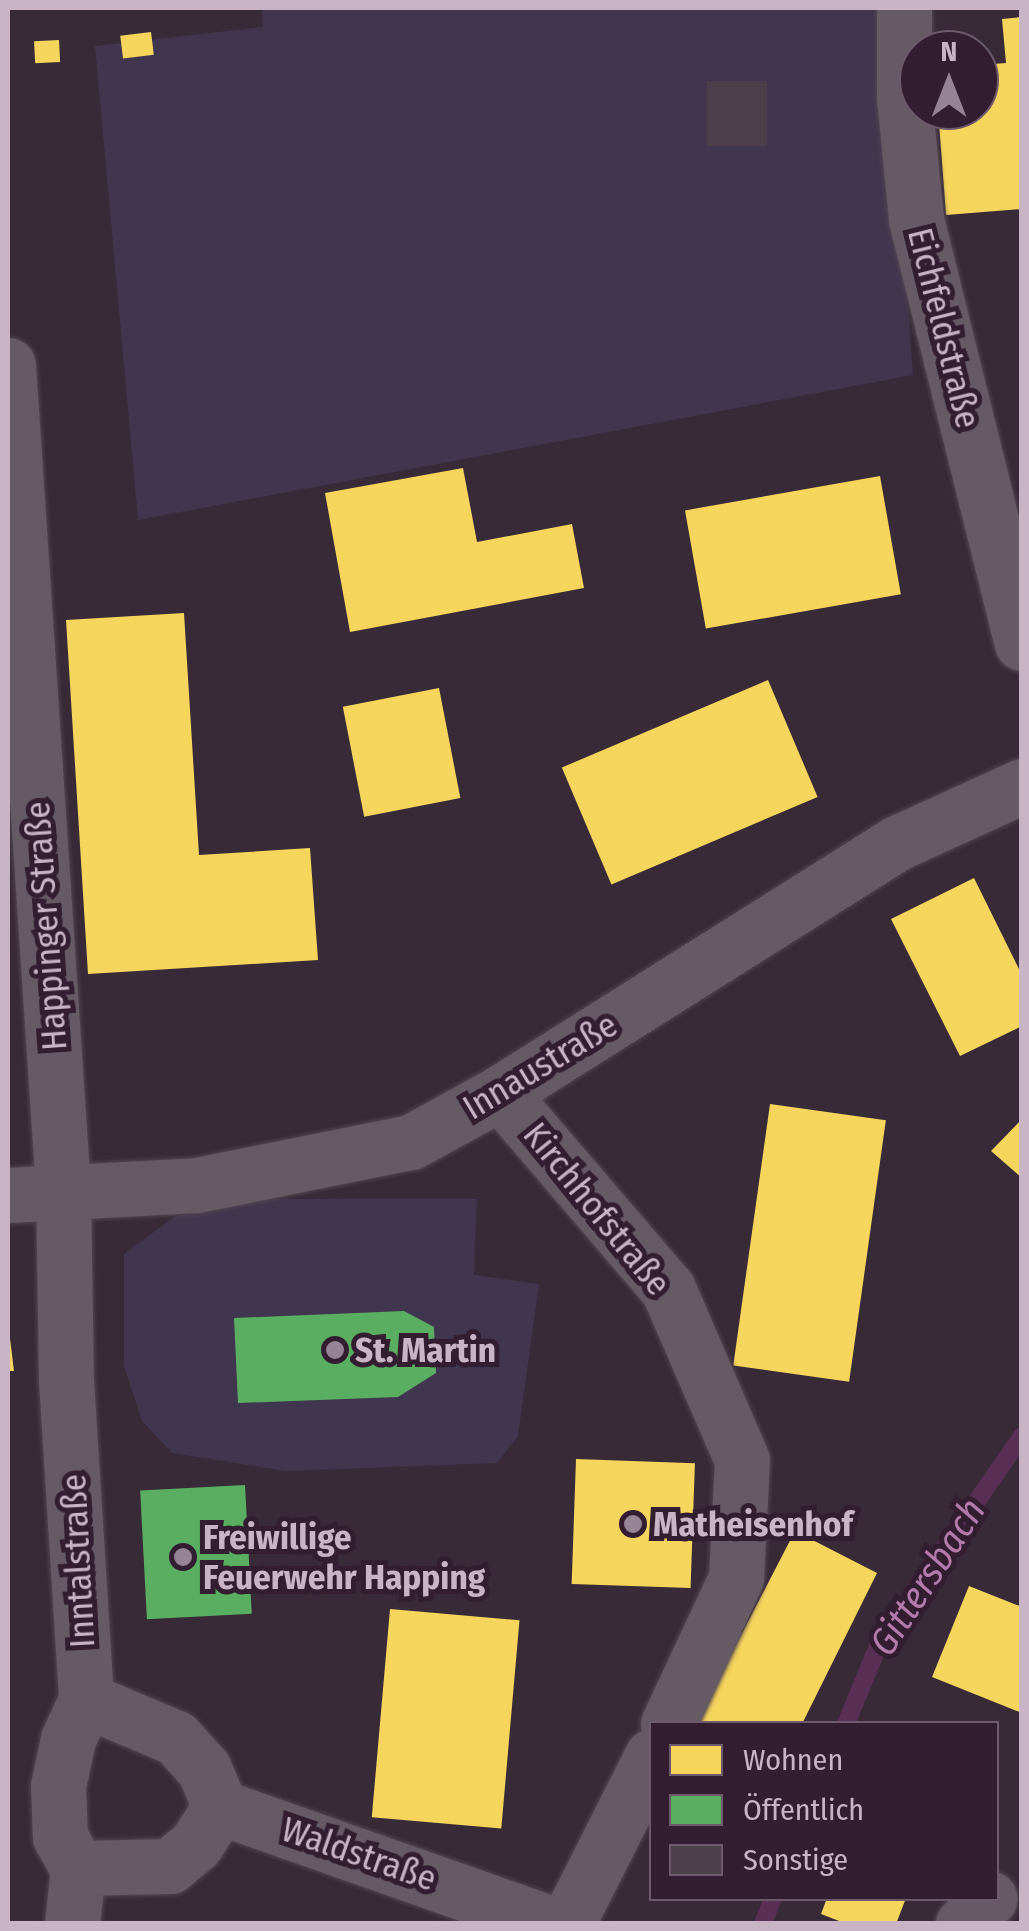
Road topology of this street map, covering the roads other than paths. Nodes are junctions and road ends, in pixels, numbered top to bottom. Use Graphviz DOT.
graph roads {
  1 [pos="904,8"];
  2 [pos="8,365"];
  3 [pos="1022,643"];
  4 [pos="1022,786"];
  5 [pos="500,1093"];
  6 [pos="62,1188"];
  7 [pos="8,1195"];
  8 [pos="86,1700"];
  9 [pos="669,1721"];
  10 [pos="649,1762"];
  11 [pos="220,1808"];
  12 [pos="78,1868"];
  13 [pos="1022,1870"];
  14 [pos="999,1889"];
  15 [pos="987,1901"];
  16 [pos="72,1924"];
  17 [pos="552,1924"];
  18 [pos="568,1924"];
  19 [pos="963,1924"];
  1 -- 3 [label="street, Eichfeldstraße"];
  2 -- 6 [label="street, Happinger Straße"];
  4 -- 5 [label="street, Innaustraße"];
  5 -- 6 [label="street, Innaustraße"];
  5 -- 9 [label="street, Kirchhofstraße"];
  6 -- 7 [label="street, Innaustraße"];
  6 -- 8 [label="street, Inntalstraße"];
  8 -- 11 [label="street"];
  8 -- 12 [label="street, Inntalstraße"];
  10 -- 18 [label="street"];
  11 -- 12 [label="street"];
  11 -- 17 [label="street, Waldstraße"];
  12 -- 16 [label="street, Inntalstraße"];
  13 -- 14 [label="street"];
  15 -- 19 [label="street"];
}
